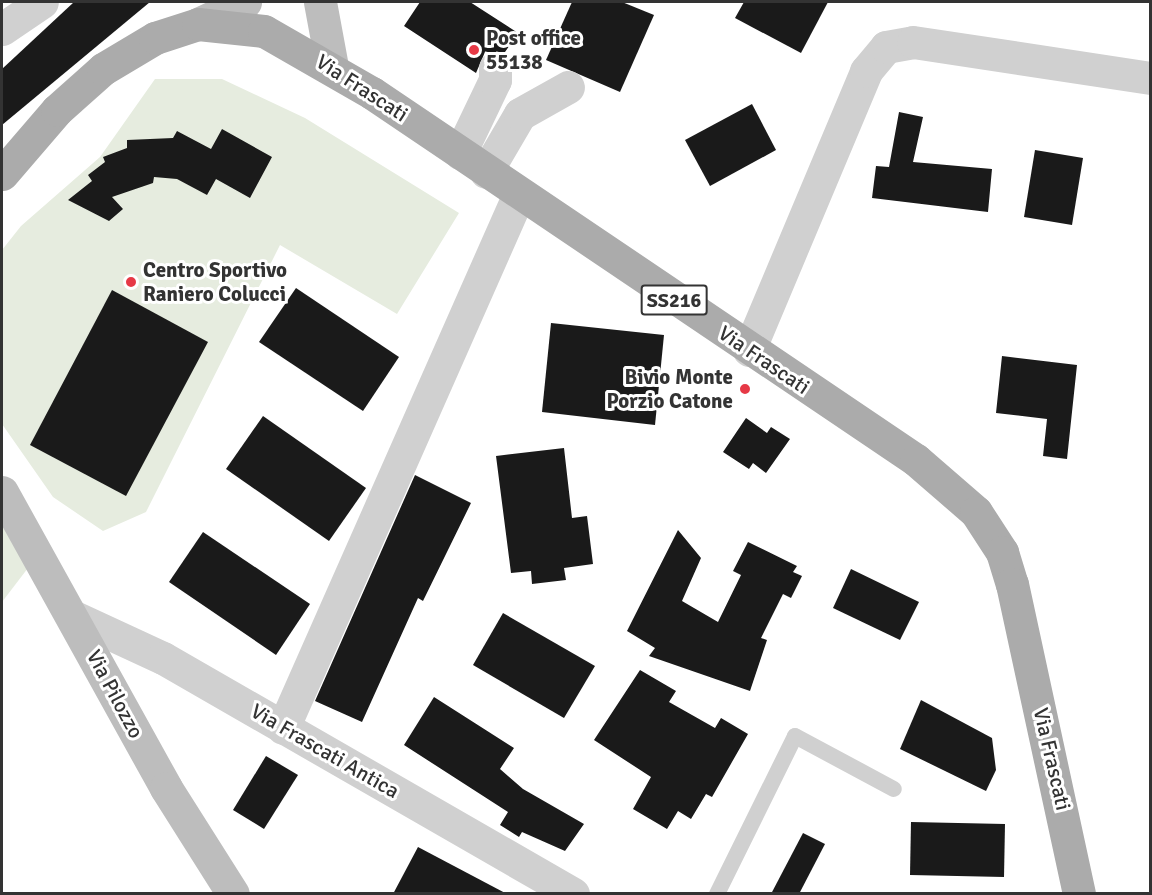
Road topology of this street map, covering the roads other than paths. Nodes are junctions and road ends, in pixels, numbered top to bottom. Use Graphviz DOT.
graph roads {
  1 [pos="42,2"];
  2 [pos="245,2"];
  3 [pos="320,2"];
  4 [pos="198,24"];
  5 [pos="2,29"];
  6 [pos="332,67"];
  7 [pos="495,68"];
  8 [pos="1150,78"];
  9 [pos="568,87"];
  10 [pos="29,141"];
  11 [pos="460,153"];
  12 [pos="2,165"];
  13 [pos="486,172"];
  14 [pos="2,174"];
  15 [pos="519,194"];
  16 [pos="749,350"];
  17 [pos="2,492"];
  18 [pos="72,616"];
  19 [pos="283,728"];
  20 [pos="894,789"];
  21 [pos="233,894"];
  22 [pos="573,894"];
  23 [pos="717,894"];
  24 [pos="1079,894"];
  1 -- 5 [label="street"];
  2 -- 4 [label="main road"];
  3 -- 6 [label="main road"];
  4 -- 6 [label="main road, Via Frascati / SS216"];
  4 -- 10 [label="main road, Via Frascati / SS216"];
  6 -- 11 [label="main road, Via Frascati / SS216"];
  7 -- 11 [label="street"];
  8 -- 16 [label="street"];
  9 -- 13 [label="street"];
  10 -- 12 [label="main road, Via Frascati / SS216"];
  10 -- 14 [label="main road, Via Frascati / SS216"];
  11 -- 13 [label="main road, Via Frascati / SS216"];
  13 -- 15 [label="main road, Via Frascati / SS216"];
  15 -- 16 [label="main road, Via Frascati / SS216"];
  15 -- 19 [label="street"];
  16 -- 24 [label="main road, Via Frascati / SS216"];
  17 -- 18 [label="main road, Via Pilozzo"];
  18 -- 19 [label="street, Via Frascati Antica"];
  18 -- 21 [label="main road, Via Pilozzo"];
  19 -- 22 [label="street, Via Frascati Antica"];
  20 -- 23 [label="lane"];
}
